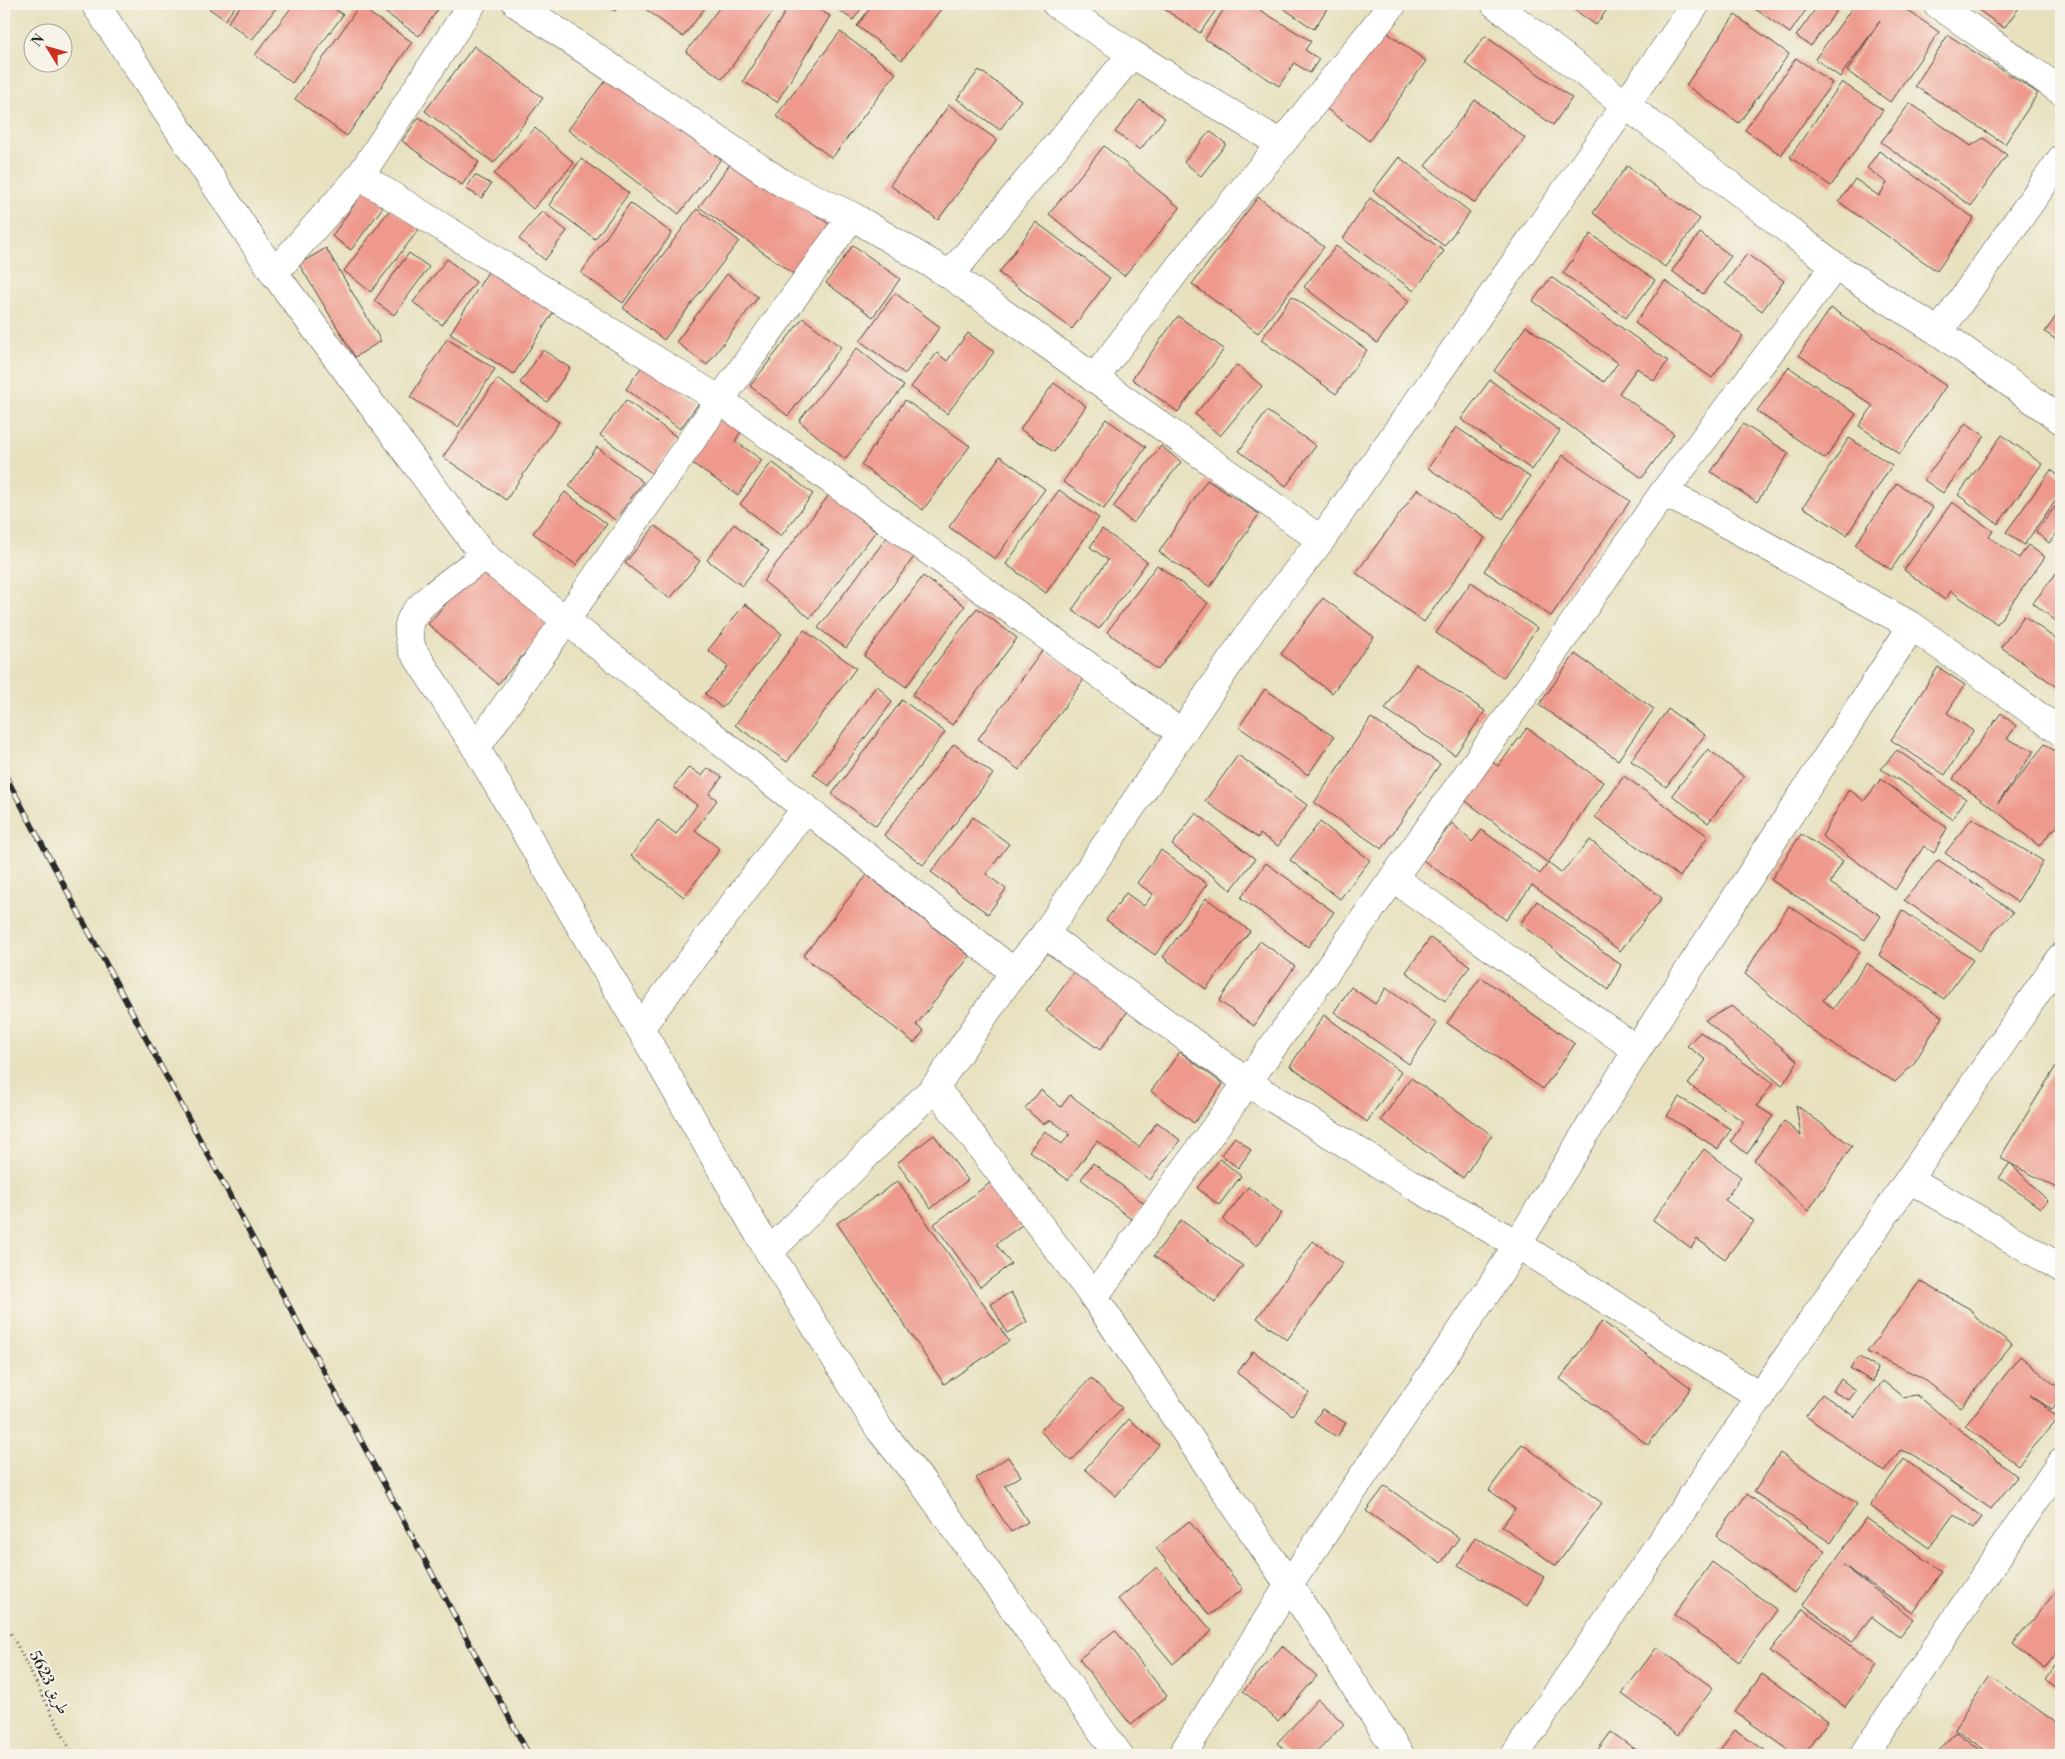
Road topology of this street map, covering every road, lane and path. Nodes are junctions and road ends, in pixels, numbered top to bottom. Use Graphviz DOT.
graph roads {
  1 [pos="95,4"];
  2 [pos="472,4"];
  3 [pos="517,4"];
  4 [pos="1056,4"];
  5 [pos="1394,4"];
  6 [pos="1495,4"];
  7 [pos="1696,4"];
  8 [pos="1937,4"];
  9 [pos="1132,54"];
  10 [pos="2061,91"];
  11 [pos="1625,105"];
  12 [pos="1281,144"];
  13 [pos="2061,159"];
  14 [pos="360,176"];
  15 [pos="852,216"];
  16 [pos="1834,266"];
  17 [pos="274,274"];
  18 [pos="950,274"];
  19 [pos="1939,332"];
  20 [pos="1094,380"];
  21 [pos="720,400"];
  22 [pos="2061,420"];
  23 [pos="1663,493"];
  24 [pos="1321,540"];
  25 [pos="484,556"];
  26 [pos="565,619"];
  27 [pos="1912,626"];
  28 [pos="1181,732"];
  29 [pos="2061,732"];
  30 [pos="476,748"];
  31 [pos="806,808"];
  32 [pos="1393,878"];
  33 [pos="1046,934"];
  34 [pos="2061,957"];
  35 [pos="1014,972"];
  36 [pos="640,1028"];
  37 [pos="1637,1050"];
  38 [pos="1248,1083"];
  39 [pos="935,1087"];
  40 [pos="1909,1179"];
  41 [pos="1517,1244"];
  42 [pos="769,1252"];
  43 [pos="2061,1268"];
  44 [pos="1094,1297"];
  45 [pos="1761,1397"];
  46 [pos="2061,1462"];
  47 [pos="1288,1585"];
  48 [pos="4,1620"];
  49 [pos="73,1755"];
  50 [pos="1119,1755"];
  51 [pos="1182,1755"];
  52 [pos="1400,1755"];
  53 [pos="1515,1755"];
  54 [pos="1864,1755"];
  1 -- 17 [label="street"];
  2 -- 14 [label="street"];
  3 -- 15 [label="street"];
  4 -- 9 [label="street"];
  5 -- 12 [label="street"];
  6 -- 11 [label="street"];
  7 -- 11 [label="street"];
  8 -- 10 [label="street"];
  9 -- 12 [label="street"];
  9 -- 18 [label="street"];
  11 -- 16 [label="street"];
  11 -- 24 [label="street"];
  12 -- 20 [label="street"];
  13 -- 19 [label="street"];
  14 -- 17 [label="street"];
  14 -- 21 [label="street"];
  15 -- 18 [label="street"];
  15 -- 21 [label="street"];
  16 -- 19 [label="street"];
  16 -- 23 [label="street"];
  17 -- 25 [label="street"];
  18 -- 20 [label="street"];
  19 -- 22 [label="street"];
  20 -- 24 [label="street"];
  21 -- 26 [label="street"];
  21 -- 28 [label="street"];
  23 -- 27 [label="street"];
  23 -- 32 [label="street"];
  24 -- 28 [label="street"];
  25 -- 26 [label="street"];
  25 -- 30 [label="street"];
  26 -- 30 [label="street"];
  26 -- 31 [label="street"];
  27 -- 29 [label="street"];
  27 -- 37 [label="street"];
  28 -- 33 [label="street"];
  30 -- 36 [label="street"];
  31 -- 35 [label="street"];
  31 -- 36 [label="street"];
  32 -- 37 [label="street"];
  32 -- 38 [label="street"];
  33 -- 35 [label="street"];
  33 -- 38 [label="street"];
  34 -- 40 [label="street"];
  35 -- 39 [label="street"];
  36 -- 42 [label="street"];
  37 -- 41 [label="street"];
  38 -- 41 [label="street"];
  38 -- 44 [label="street"];
  39 -- 42 [label="street"];
  39 -- 44 [label="street"];
  40 -- 43 [label="street"];
  40 -- 45 [label="street"];
  41 -- 45 [label="street"];
  41 -- 47 [label="street"];
  42 -- 50 [label="street"];
  44 -- 47 [label="street"];
  45 -- 53 [label="street"];
  46 -- 54 [label="street"];
  47 -- 51 [label="street"];
  47 -- 52 [label="street"];
  48 -- 49 [label="path, طريق 5623"];
}
